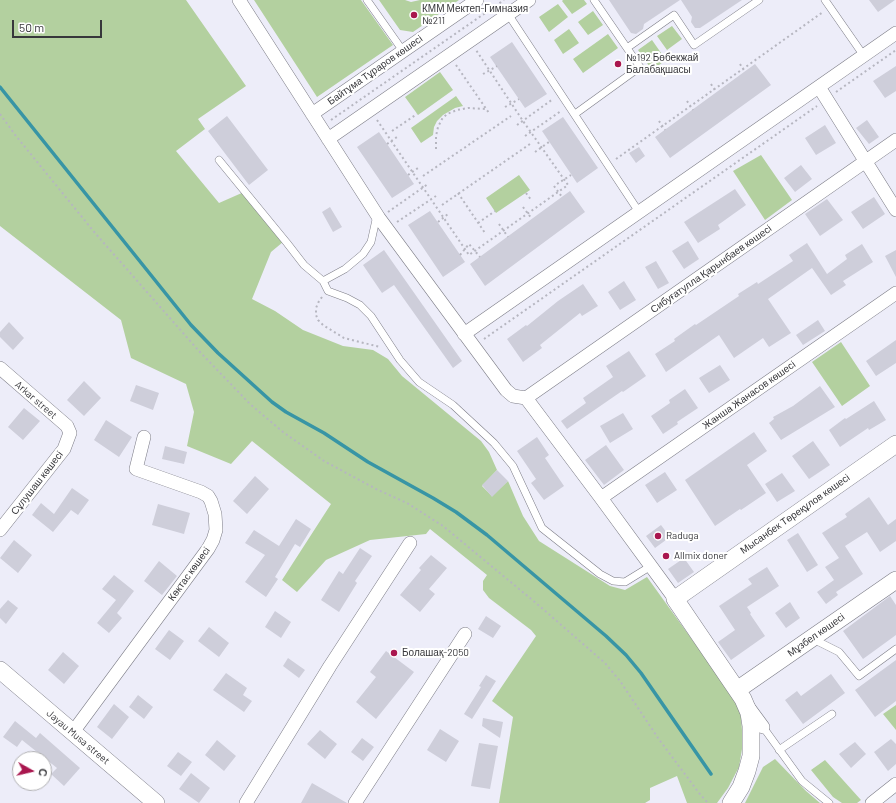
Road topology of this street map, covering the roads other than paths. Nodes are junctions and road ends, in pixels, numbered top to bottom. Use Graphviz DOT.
graph roads {
  1 [pos="239,0"];
  2 [pos="367,0"];
  3 [pos="477,0"];
  4 [pos="529,0"];
  5 [pos="594,0"];
  6 [pos="759,0"];
  7 [pos="825,0"];
  8 [pos="508,14"];
  9 [pos="896,33"];
  10 [pos="627,48"];
  11 [pos="403,51"];
  12 [pos="864,56"];
  13 [pos="818,88"];
  14 [pos="312,114"];
  15 [pos="575,114"];
  16 [pos="328,139"];
  17 [pos="896,140"];
  18 [pos="219,160"];
  19 [pos="865,161"];
  20 [pos="896,210"];
  21 [pos="639,212"];
  22 [pos="378,216"];
  23 [pos="323,281"];
  24 [pos="896,293"];
  25 [pos="464,334"];
  26 [pos="0,368"];
  27 [pos="526,398"];
  28 [pos="70,433"];
  29 [pos="144,436"];
  30 [pos="896,444"];
  31 [pos="601,498"];
  32 [pos="0,530"];
  33 [pos="410,543"];
  34 [pos="651,566"];
  35 [pos="896,580"];
  36 [pos="675,599"];
  37 [pos="465,634"];
  38 [pos="811,638"];
  39 [pos="896,649"];
  40 [pos="0,670"];
  41 [pos="740,694"];
  42 [pos="832,714"];
  43 [pos="763,728"];
  44 [pos="72,732"];
  45 [pos="752,741"];
  46 [pos="779,750"];
  47 [pos="896,784"];
  48 [pos="156,803"];
  49 [pos="246,803"];
  50 [pos="355,803"];
  51 [pos="731,803"];
  52 [pos="829,803"];
  53 [pos="872,803"];
  1 -- 14 [label="street"];
  2 -- 11 [label="lane"];
  3 -- 11 [label="street, Байтұма Тұраров көшесі"];
  4 -- 8 [label="street"];
  5 -- 10 [label="lane"];
  6 -- 10 [label="lane"];
  7 -- 12 [label="lane"];
  8 -- 15 [label="lane"];
  8 -- 16 [label="street"];
  9 -- 12 [label="street"];
  10 -- 15 [label="lane"];
  11 -- 14 [label="street, Байтұма Тұраров көшесі"];
  12 -- 13 [label="street"];
  13 -- 19 [label="street"];
  13 -- 21 [label="street"];
  14 -- 16 [label="street"];
  15 -- 21 [label="lane"];
  16 -- 22 [label="street"];
  17 -- 19 [label="street, Сибуғатулла Қарынбаев көшесі"];
  18 -- 23 [label="lane"];
  19 -- 20 [label="street"];
  19 -- 27 [label="street, Сибуғатулла Қарынбаев көшесі"];
  21 -- 25 [label="street"];
  22 -- 23 [label="lane"];
  22 -- 25 [label="street"];
  23 -- 34 [label="lane"];
  24 -- 31 [label="street, Жанша Жанасов көшесі"];
  25 -- 27 [label="street"];
  26 -- 28 [label="street, Arkar street"];
  27 -- 31 [label="street"];
  28 -- 32 [label="street, Сұлушаш көшесі"];
  29 -- 44 [label="street, Көктас көшесі"];
  30 -- 36 [label="street, Мысанбек Төреқұлов көшесі"];
  31 -- 34 [label="street"];
  33 -- 49 [label="street"];
  34 -- 36 [label="street"];
  35 -- 38 [label="street, Мұзбел көшесі"];
  36 -- 41 [label="street"];
  37 -- 50 [label="street"];
  38 -- 39 [label="lane"];
  38 -- 41 [label="street, Мұзбел көшесі"];
  40 -- 44 [label="street, Jayau Musa street"];
  41 -- 43 [label="street"];
  41 -- 45 [label="street"];
  42 -- 46 [label="lane"];
  43 -- 45 [label="lane"];
  43 -- 46 [label="lane"];
  44 -- 48 [label="street, Jayau Musa street"];
  45 -- 51 [label="street"];
  46 -- 52 [label="lane"];
  47 -- 53 [label="street"];
}
